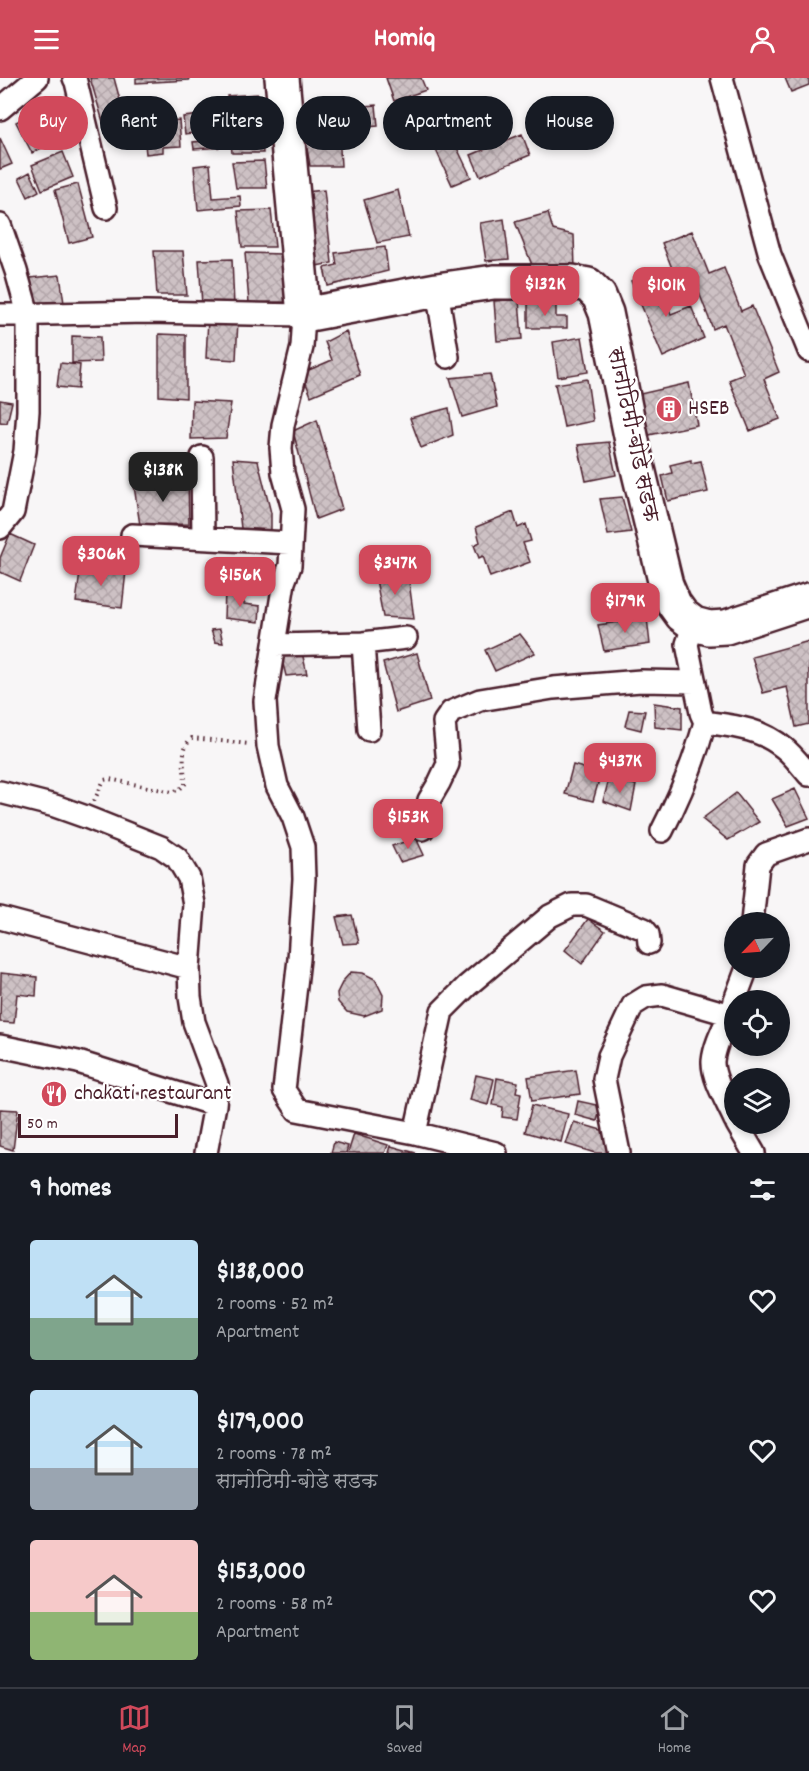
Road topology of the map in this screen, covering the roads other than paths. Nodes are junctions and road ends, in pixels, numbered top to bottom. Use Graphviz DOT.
graph roads {
  1 [pos="37,78"];
  2 [pos="74,78"];
  3 [pos="282,78"];
  4 [pos="722,78"];
  5 [pos="0,110"];
  6 [pos="106,208"];
  7 [pos="0,225"];
  8 [pos="437,290"];
  9 [pos="27,314"];
  10 [pos="0,315"];
  11 [pos="304,315"];
  12 [pos="809,351"];
  13 [pos="448,357"];
  14 [pos="202,457"];
  15 [pos="0,528"];
  16 [pos="132,535"];
  17 [pos="203,538"];
  18 [pos="290,543"];
  19 [pos="809,600"];
  20 [pos="694,624"];
  21 [pos="406,638"];
  22 [pos="363,643"];
  23 [pos="274,645"];
  24 [pos="695,682"];
  25 [pos="705,722"];
  26 [pos="369,730"];
  27 [pos="809,775"];
  28 [pos="0,792"];
  29 [pos="423,829"];
  30 [pos="662,831"];
  31 [pos="809,838"];
  32 [pos="753,912"];
  33 [pos="0,918"];
  34 [pos="649,943"];
  35 [pos="189,968"];
  36 [pos="724,1004"];
  37 [pos="724,1029"];
  38 [pos="0,1046"];
  39 [pos="724,1095"];
  40 [pos="215,1106"];
  41 [pos="415,1133"];
  42 [pos="743,1134"];
  43 [pos="206,1153"];
  44 [pos="496,1153"];
  45 [pos="619,1153"];
  46 [pos="754,1153"];
  1 -- 5 [label="street"];
  2 -- 6 [label="street"];
  3 -- 11 [label="main road"];
  4 -- 12 [label="street"];
  7 -- 9 [label="street"];
  8 -- 11 [label="main road, सानोठिमी-बोडे सडक"];
  8 -- 13 [label="street"];
  8 -- 20 [label="main road, सानोठिमी-बोडे सडक"];
  9 -- 10 [label="street"];
  9 -- 11 [label="street"];
  9 -- 15 [label="street"];
  11 -- 18 [label="street"];
  14 -- 17 [label="street"];
  16 -- 17 [label="street"];
  17 -- 18 [label="street"];
  18 -- 23 [label="street"];
  19 -- 20 [label="main road"];
  20 -- 24 [label="street"];
  21 -- 22 [label="street"];
  22 -- 23 [label="street"];
  22 -- 26 [label="street"];
  23 -- 41 [label="street"];
  24 -- 25 [label="street"];
  24 -- 29 [label="street"];
  25 -- 27 [label="street"];
  25 -- 30 [label="street"];
  28 -- 35 [label="street"];
  31 -- 32 [label="street"];
  33 -- 35 [label="street"];
  34 -- 41 [label="street"];
  35 -- 40 [label="street"];
  36 -- 45 [label="street"];
  37 -- 39 [label="street"];
  38 -- 40 [label="street"];
  40 -- 43 [label="street"];
  41 -- 44 [label="street"];
  42 -- 46 [label="street"];
}
